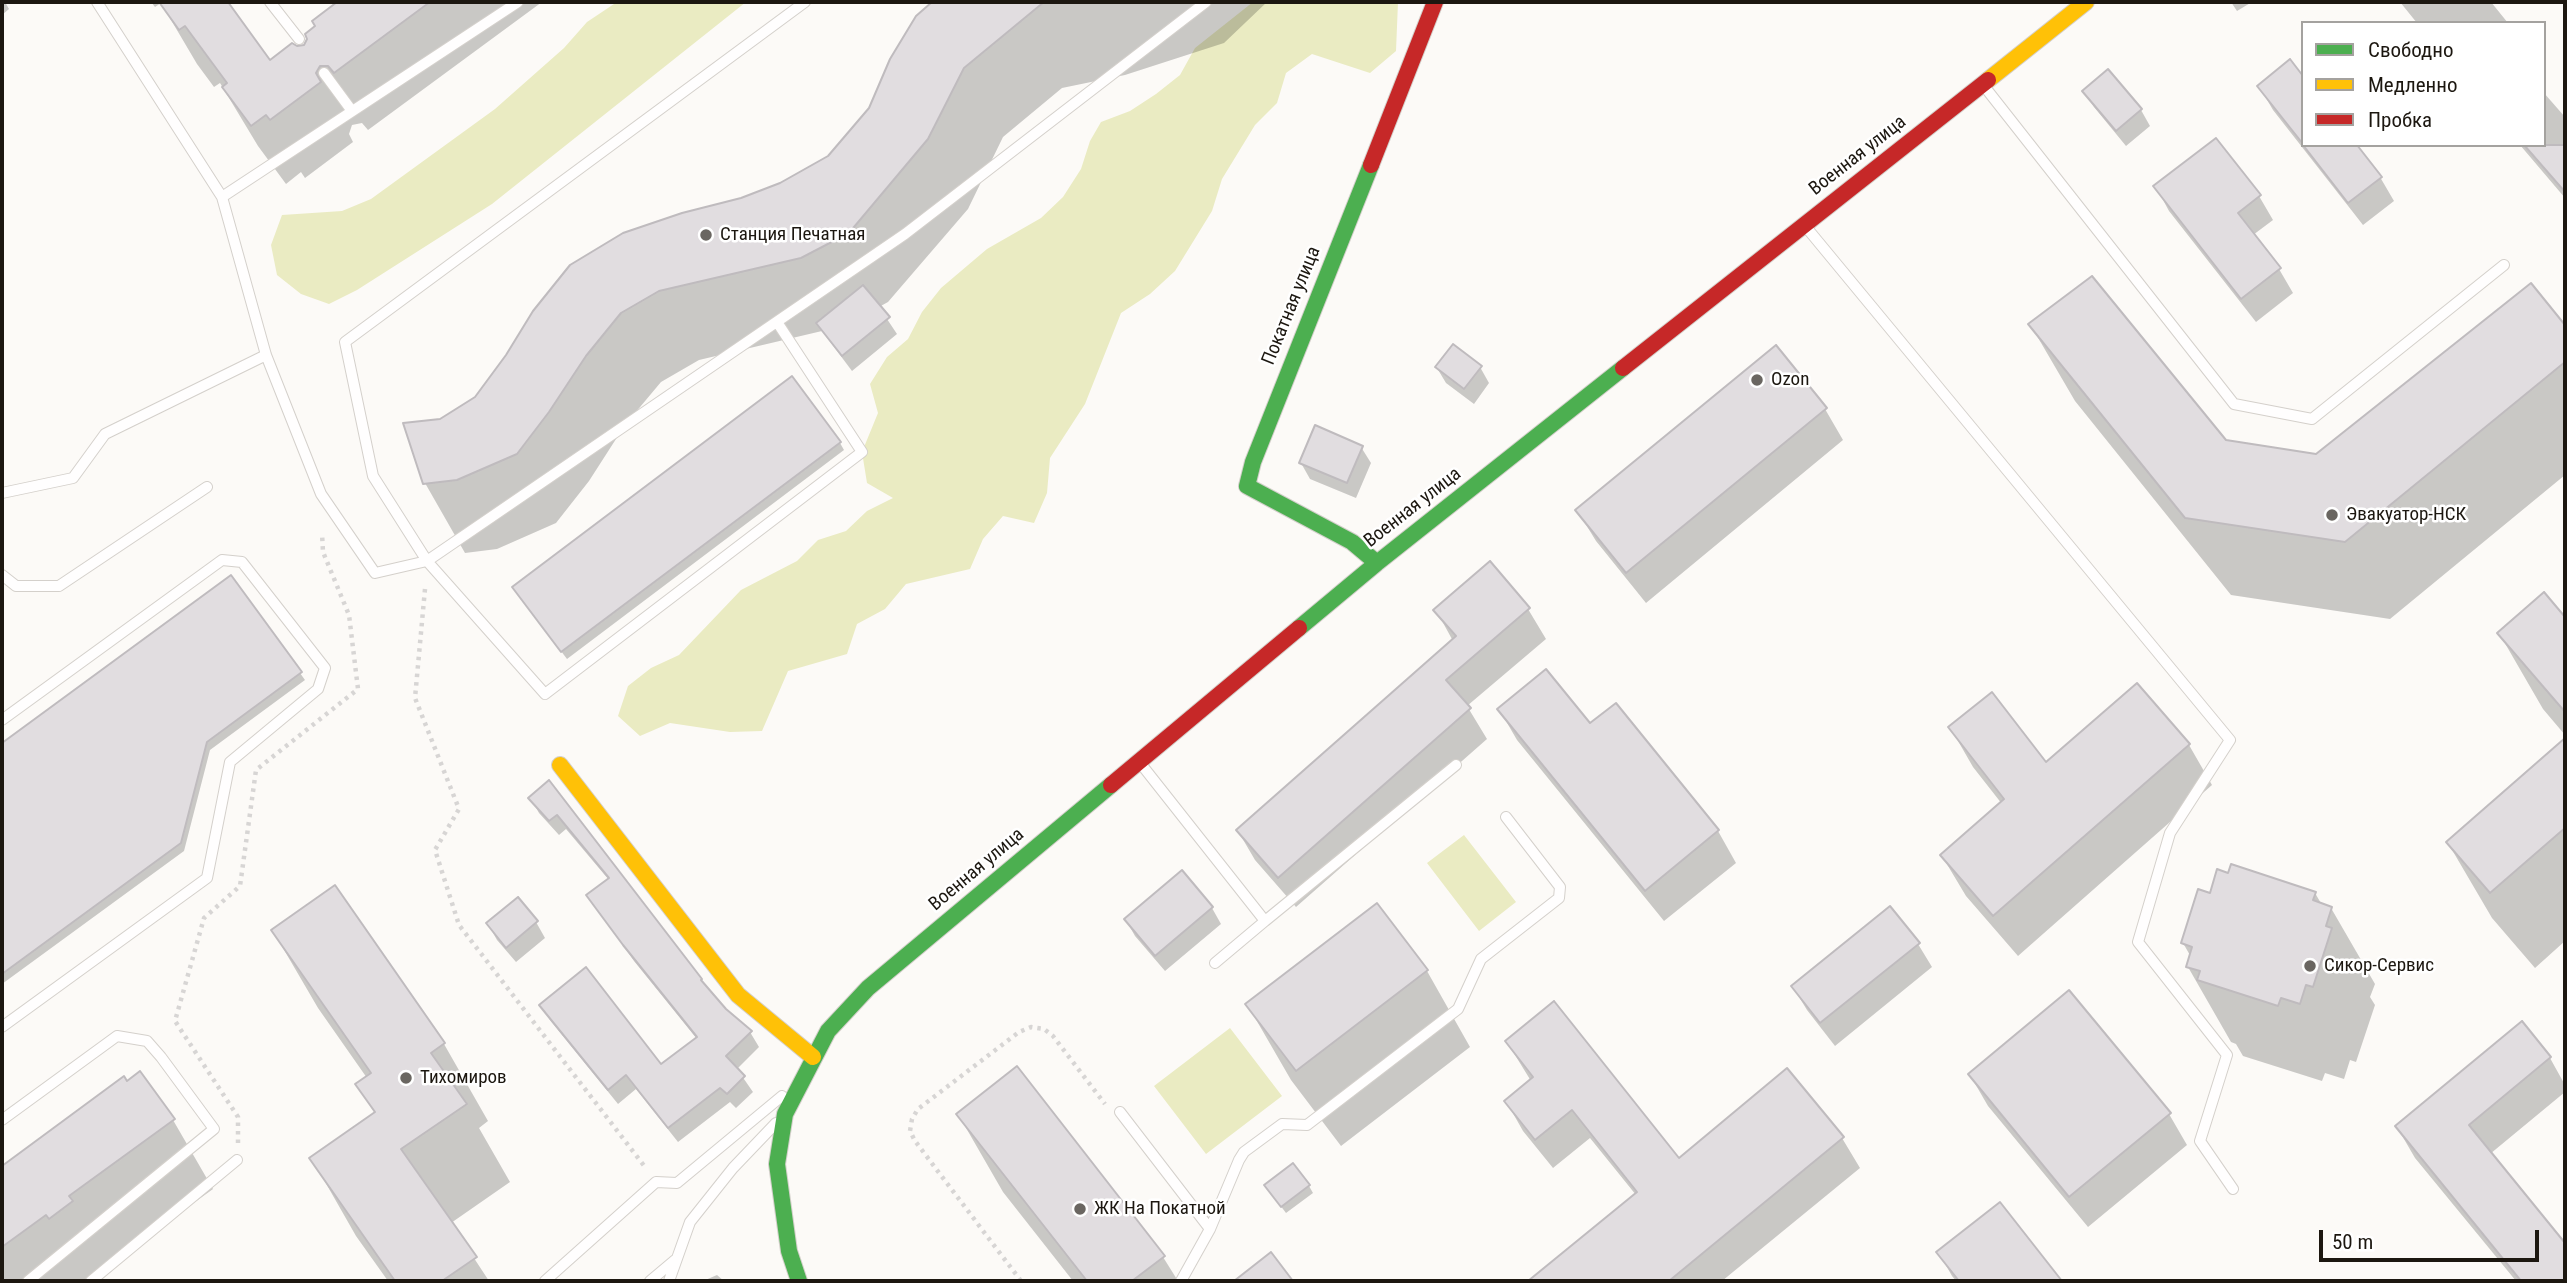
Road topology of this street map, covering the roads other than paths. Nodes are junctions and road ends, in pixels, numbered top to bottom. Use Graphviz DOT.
graph roads {
  1 [pos="97,2"];
  2 [pos="270,2"];
  3 [pos="518,2"];
  4 [pos="805,2"];
  5 [pos="1206,2"];
  6 [pos="1435,2"];
  7 [pos="2086,2"];
  8 [pos="299,39"];
  9 [pos="324,73"];
  10 [pos="1982,84"];
  11 [pos="352,111"];
  12 [pos="222,197"];
  13 [pos="1804,225"];
  14 [pos="2504,265"];
  15 [pos="777,322"];
  16 [pos="266,355"];
  17 [pos="206,486"];
  18 [pos="2,493"];
  19 [pos="427,561"];
  20 [pos="1377,563"];
  21 [pos="2,575"];
  22 [pos="2,720"];
  23 [pos="1140,762"];
  24 [pos="560,765"];
  25 [pos="1456,765"];
  26 [pos="1506,817"];
  27 [pos="1265,921"];
  28 [pos="1215,963"];
  29 [pos="2,1027"];
  30 [pos="813,1057"];
  31 [pos="800,1080"];
  32 [pos="1120,1112"];
  33 [pos="785,1114"];
  34 [pos="2,1120"];
  35 [pos="237,1160"];
  36 [pos="2233,1189"];
  37 [pos="1210,1229"];
  38 [pos="677,1258"];
  39 [pos="28,1281"];
  40 [pos="91,1281"];
  41 [pos="545,1281"];
  42 [pos="650,1281"];
  43 [pos="669,1281"];
  44 [pos="799,1281"];
  45 [pos="1181,1281"];
  1 -- 12 [label="lane"];
  2 -- 8 [label="lane"];
  3 -- 11 [label="lane"];
  4 -- 19 [label="lane"];
  5 -- 15 [label="lane"];
  6 -- 20 [label="main road, Покатная улица"];
  7 -- 10 [label="main road, Военная улица"];
  9 -- 11 [label="lane"];
  10 -- 13 [label="main road, Военная улица"];
  10 -- 14 [label="lane"];
  11 -- 12 [label="lane"];
  12 -- 16 [label="lane"];
  13 -- 20 [label="main road, Военная улица"];
  13 -- 36 [label="lane"];
  15 -- 19 [label="lane"];
  15 -- 19 [label="lane"];
  16 -- 18 [label="lane"];
  16 -- 19 [label="lane"];
  17 -- 21 [label="lane"];
  20 -- 23 [label="main road, Военная улица"];
  22 -- 29 [label="lane"];
  23 -- 27 [label="lane"];
  23 -- 30 [label="main road, Военная улица"];
  24 -- 30 [label="main road"];
  25 -- 27 [label="lane"];
  26 -- 37 [label="lane"];
  27 -- 28 [label="lane"];
  30 -- 31 [label="main road, Военная улица"];
  31 -- 33 [label="main road, Военная улица"];
  31 -- 41 [label="lane"];
  32 -- 37 [label="lane"];
  33 -- 38 [label="lane"];
  33 -- 44 [label="main road, Военная улица"];
  34 -- 39 [label="lane"];
  35 -- 40 [label="lane"];
  37 -- 45 [label="lane"];
  38 -- 42 [label="lane"];
  38 -- 43 [label="lane"];
}
